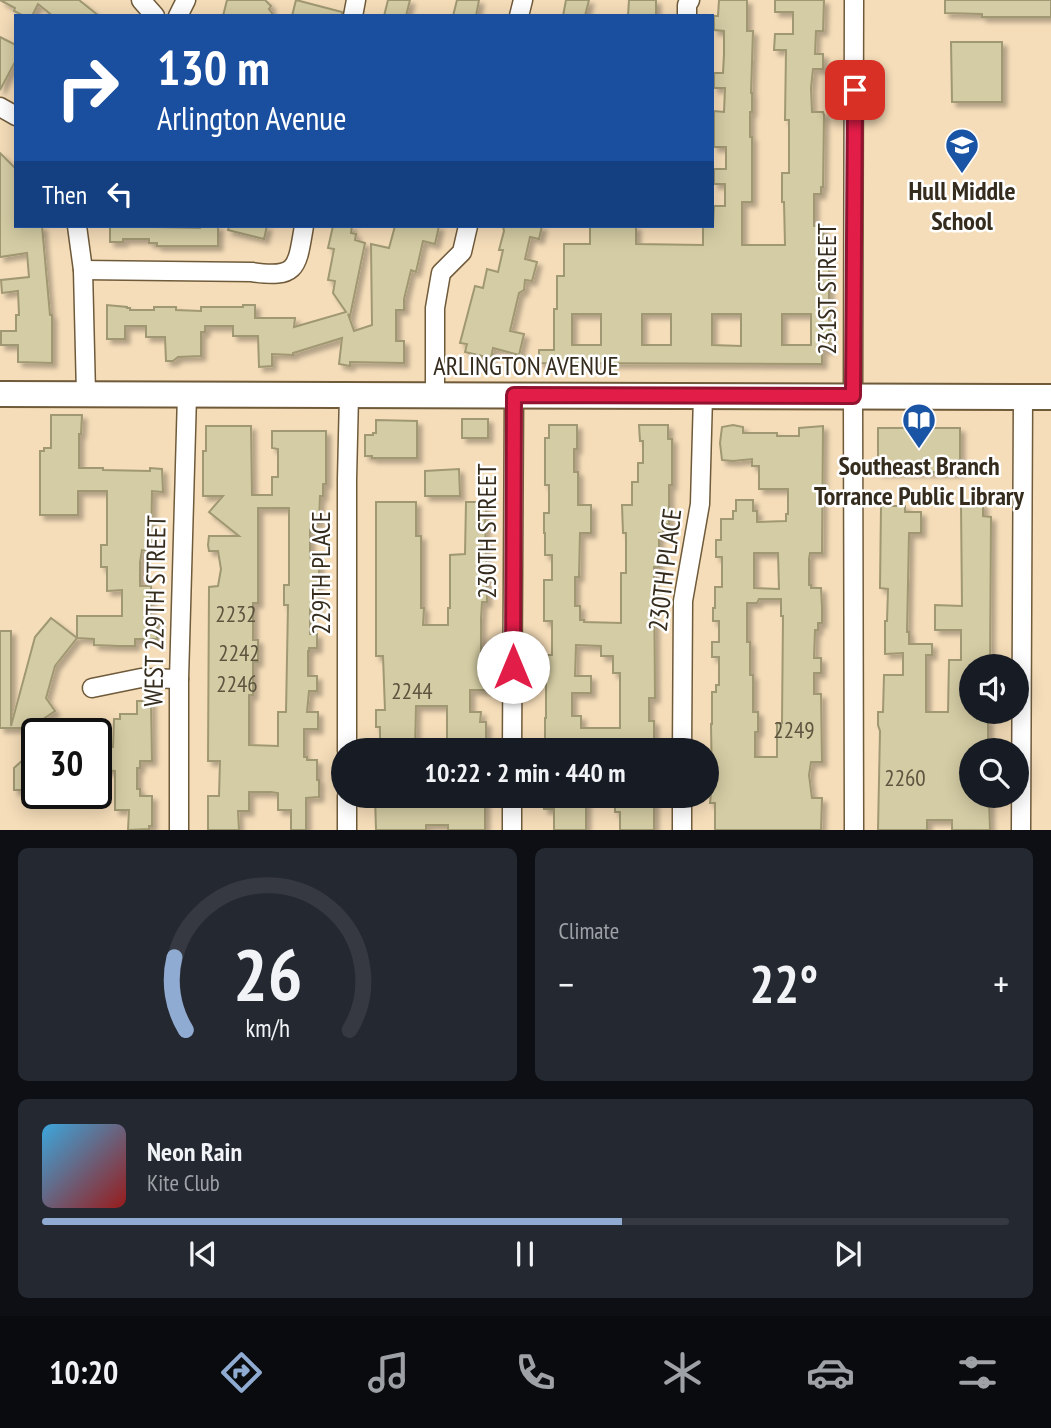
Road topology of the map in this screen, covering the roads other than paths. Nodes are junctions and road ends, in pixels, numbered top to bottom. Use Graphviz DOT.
graph roads {
  1 [pos="141,0"];
  2 [pos="855,0"];
  3 [pos="153,14"];
  4 [pos="77,228"];
  5 [pos="304,228"];
  6 [pos="467,228"];
  7 [pos="83,270"];
  8 [pos="0,394"];
  9 [pos="86,394"];
  10 [pos="187,395"];
  11 [pos="349,395"];
  12 [pos="435,395"];
  13 [pos="514,395"];
  14 [pos="702,396"];
  15 [pos="853,396"];
  16 [pos="1024,397"];
  17 [pos="1051,397"];
  18 [pos="179,679"];
  19 [pos="92,688"];
  20 [pos="347,738"];
  21 [pos="512,738"];
  22 [pos="682,738"];
  23 [pos="347,808"];
  24 [pos="512,808"];
  25 [pos="682,808"];
  26 [pos="179,830"];
  27 [pos="347,830"];
  28 [pos="512,830"];
  29 [pos="682,830"];
  30 [pos="854,830"];
  31 [pos="1021,830"];
  1 -- 3 [label="street"];
  2 -- 15 [label="street, 231ST STREET"];
  4 -- 7 [label="street"];
  5 -- 7 [label="street"];
  6 -- 12 [label="street"];
  7 -- 9 [label="street"];
  8 -- 9 [label="main road, ARLINGTON AVENUE"];
  9 -- 10 [label="main road, ARLINGTON AVENUE"];
  10 -- 11 [label="main road, ARLINGTON AVENUE"];
  10 -- 18 [label="street, WEST 229TH STREET"];
  11 -- 12 [label="main road, ARLINGTON AVENUE"];
  11 -- 20 [label="street, 229TH PLACE"];
  12 -- 13 [label="main road, ARLINGTON AVENUE"];
  13 -- 14 [label="main road, ARLINGTON AVENUE"];
  13 -- 21 [label="street, 230TH STREET"];
  14 -- 15 [label="main road, ARLINGTON AVENUE"];
  14 -- 22 [label="street, 230TH PLACE"];
  15 -- 16 [label="main road, ARLINGTON AVENUE"];
  15 -- 30 [label="street, 231ST STREET"];
  16 -- 17 [label="main road, ARLINGTON AVENUE"];
  16 -- 31 [label="street"];
  18 -- 19 [label="street"];
  18 -- 26 [label="street, WEST 229TH STREET"];
  23 -- 27 [label="street"];
  24 -- 28 [label="street"];
  25 -- 29 [label="street"];
}
